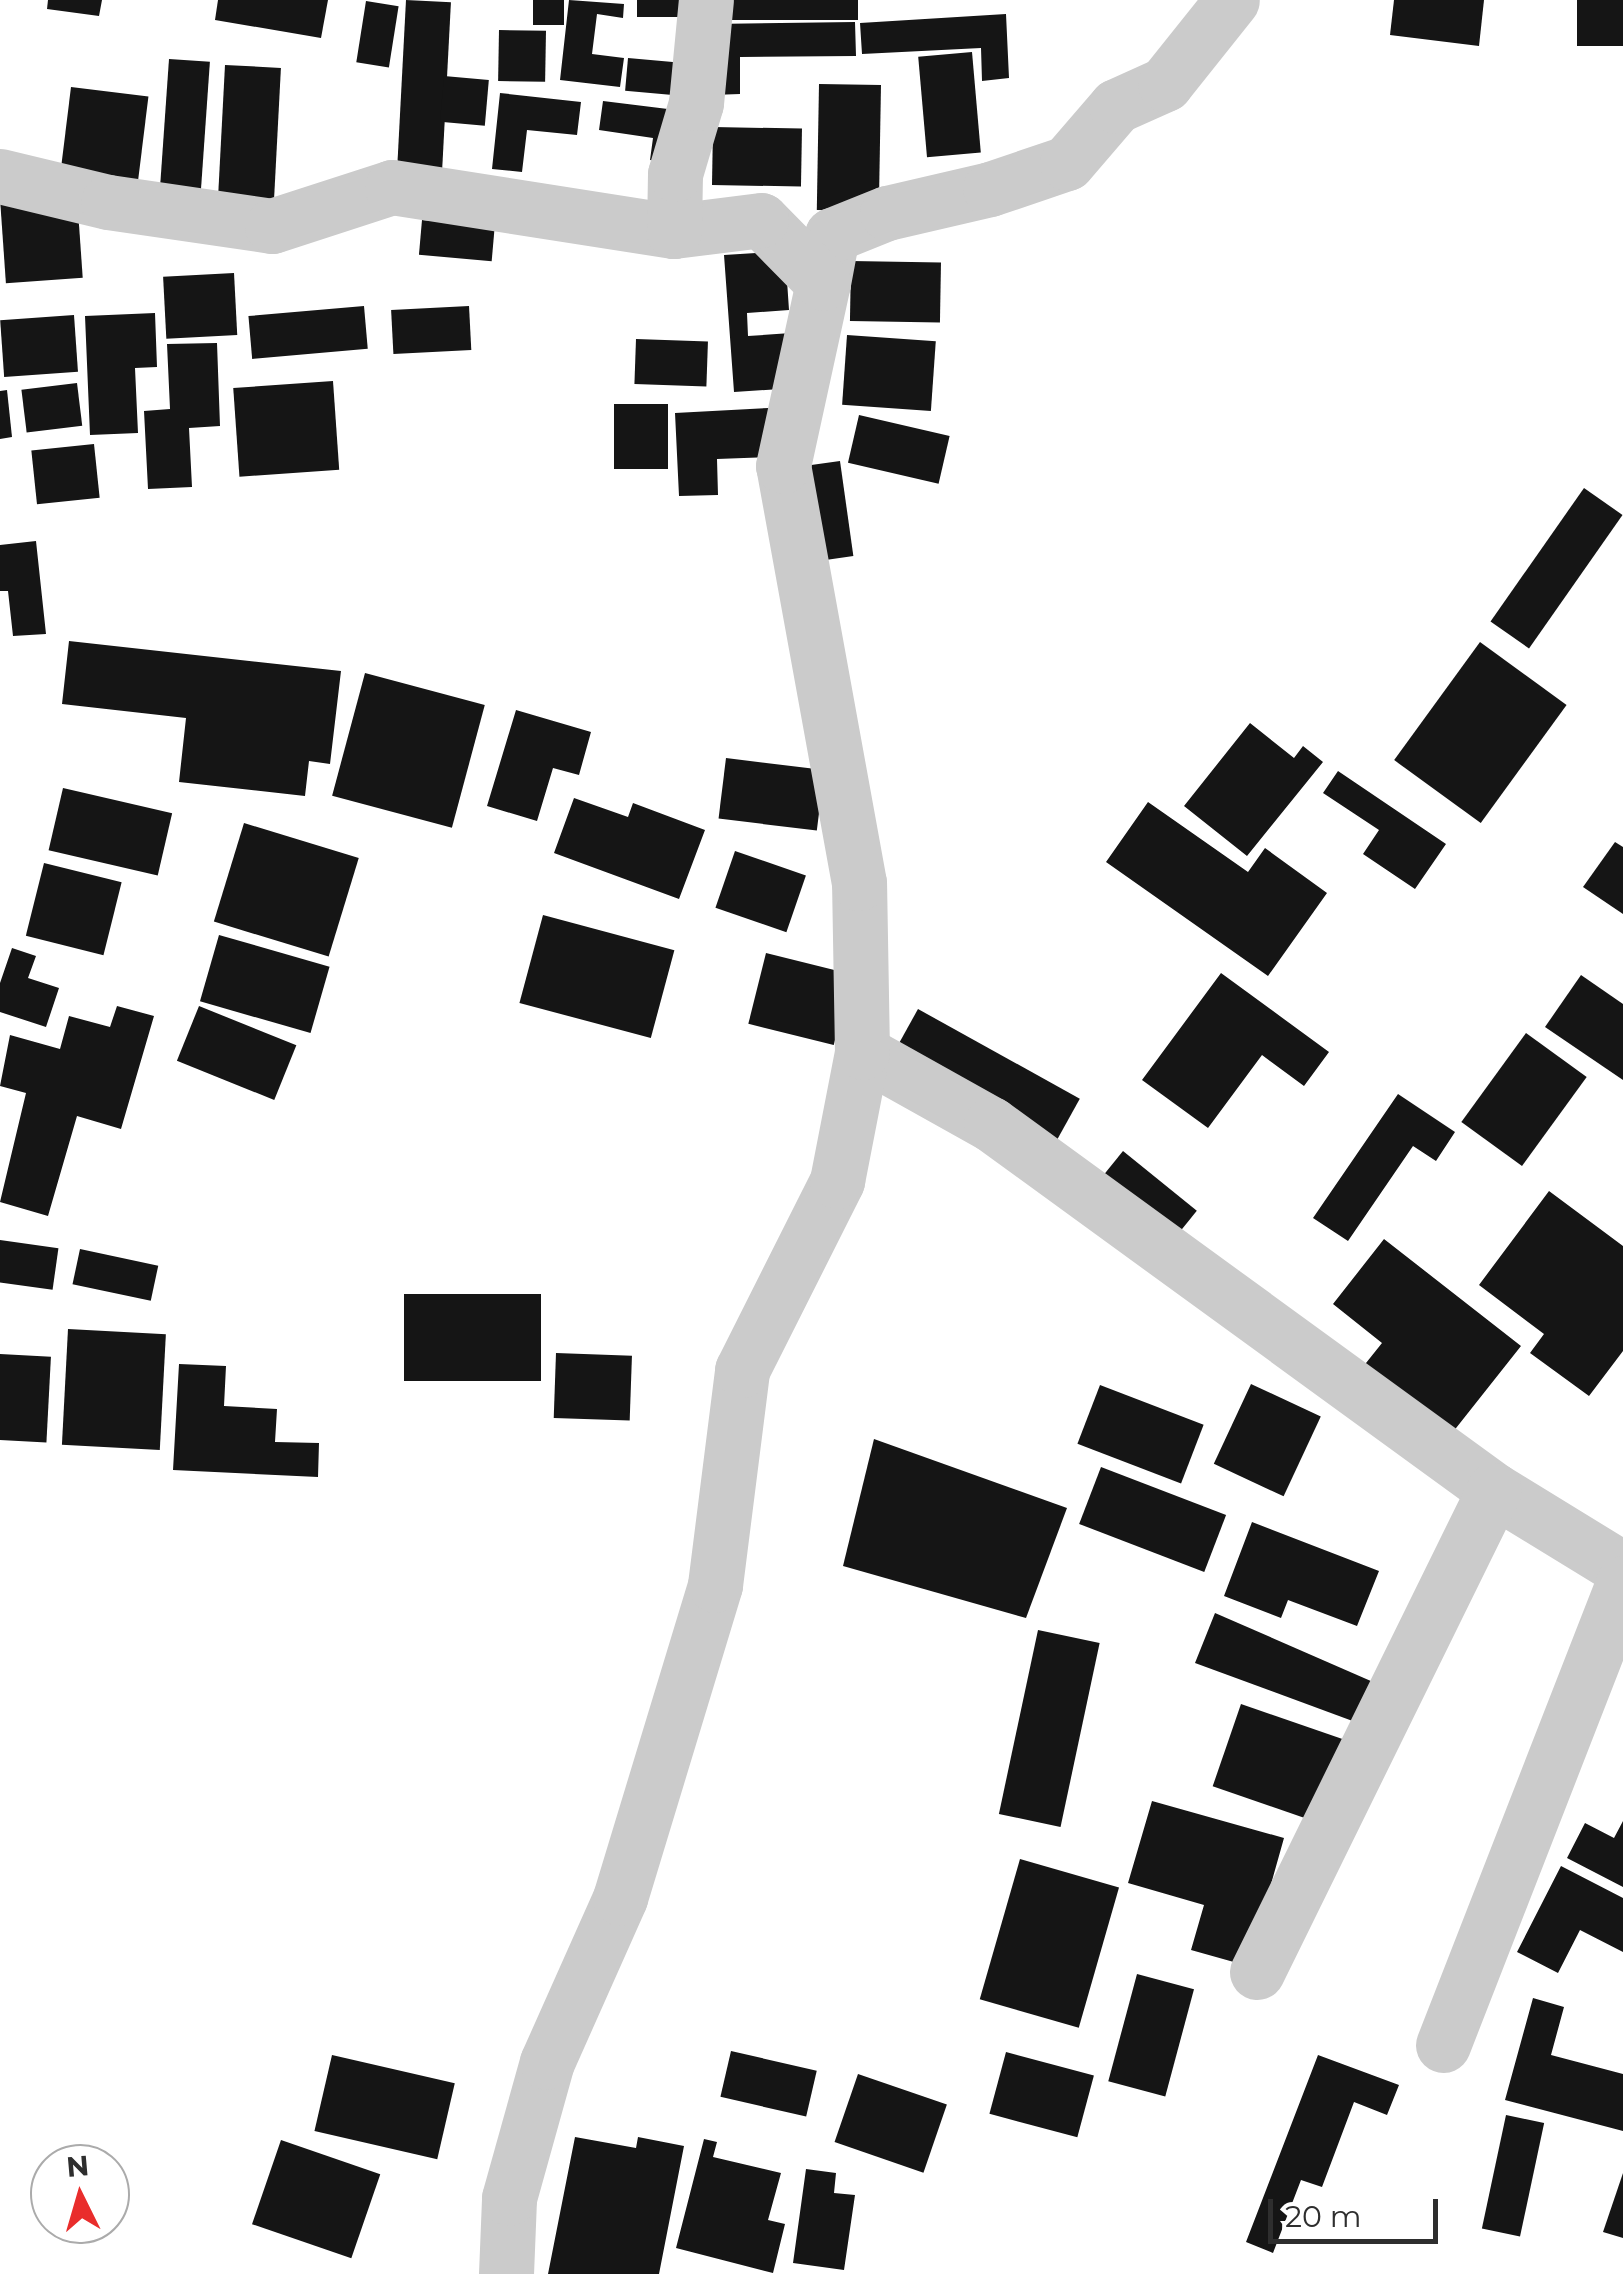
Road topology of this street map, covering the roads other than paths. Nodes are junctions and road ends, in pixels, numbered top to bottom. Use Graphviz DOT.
graph roads {
  1 [pos="706,0"];
  2 [pos="1232,0"];
  3 [pos="0,176"];
  4 [pos="674,231"];
  5 [pos="823,283"];
  6 [pos="862,1052"];
  7 [pos="1494,1490"];
  8 [pos="1623,1569"];
  9 [pos="1623,1583"];
  10 [pos="1258,1972"];
  11 [pos="1443,2046"];
  12 [pos="506,2274"];
  1 -- 4 [label="street"];
  2 -- 5 [label="street"];
  3 -- 4 [label="street"];
  4 -- 5 [label="street"];
  5 -- 6 [label="street"];
  6 -- 7 [label="street"];
  6 -- 12 [label="street"];
  7 -- 8 [label="street"];
  7 -- 10 [label="street"];
  9 -- 11 [label="street"];
}
